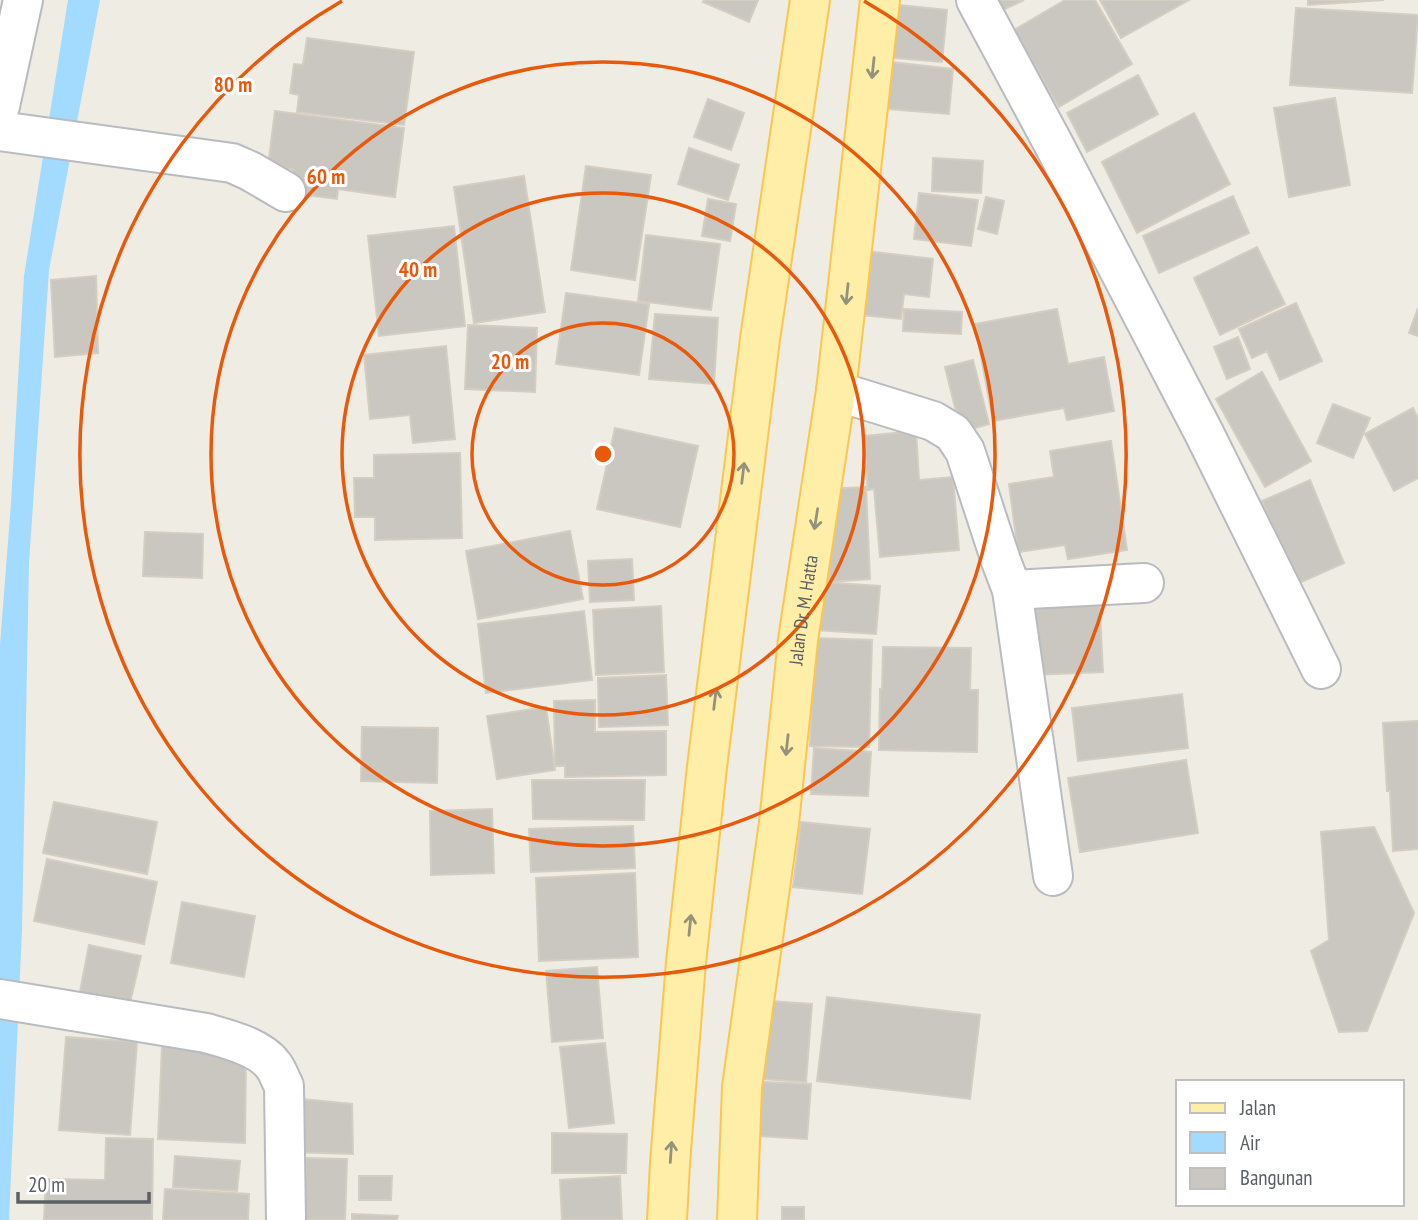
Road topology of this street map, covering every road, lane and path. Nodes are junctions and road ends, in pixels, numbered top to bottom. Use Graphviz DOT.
graph roads {
  1 [pos="23,0"];
  2 [pos="810,0"];
  3 [pos="880,0"];
  4 [pos="976,0"];
  5 [pos="0,106"];
  6 [pos="0,131"];
  7 [pos="286,192"];
  8 [pos="836,391"];
  9 [pos="1144,583"];
  10 [pos="1012,590"];
  11 [pos="1321,669"];
  12 [pos="1053,876"];
  13 [pos="6,1000"];
  14 [pos="286,1220"];
  15 [pos="667,1220"];
  16 [pos="737,1220"];
  1 -- 5 [label="street"];
  15 -- 2 [label="main road, one-way"];
  3 -- 8 [label="main road, Jalan Dr. M. Hatta, one-way"];
  4 -- 11 [label="street"];
  6 -- 7 [label="street"];
  8 -- 10 [label="street"];
  8 -- 16 [label="main road, Jalan Dr. M. Hatta, one-way"];
  9 -- 10 [label="street"];
  10 -- 12 [label="street"];
  13 -- 14 [label="street"];
}
